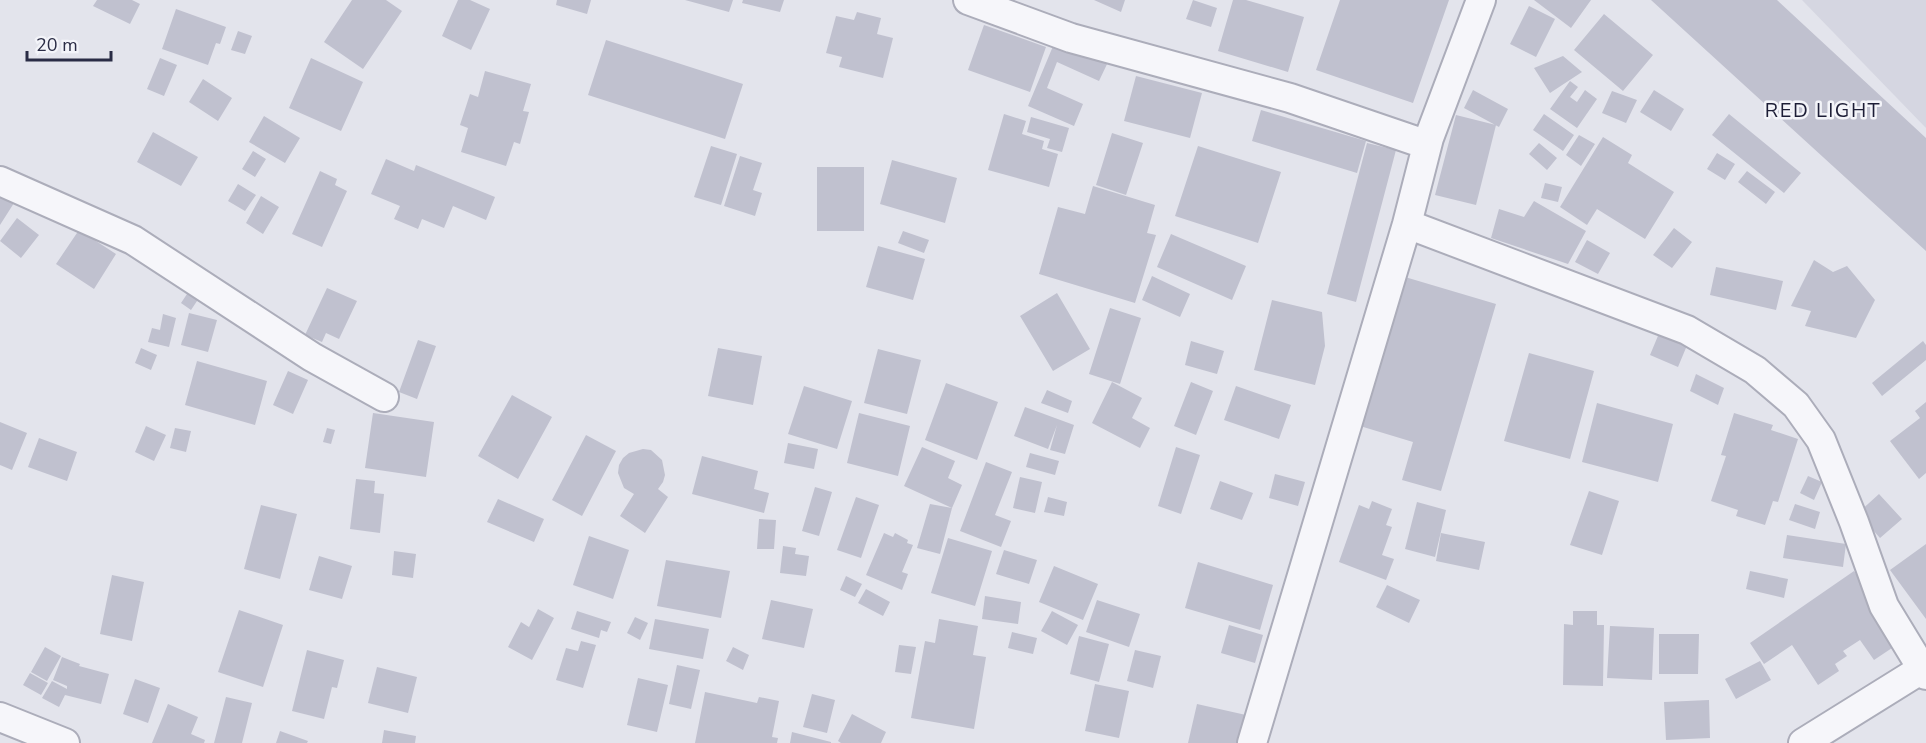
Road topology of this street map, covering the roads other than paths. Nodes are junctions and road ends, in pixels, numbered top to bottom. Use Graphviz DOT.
graph roads {
  1 [pos="968,0"];
  2 [pos="1481,0"];
  3 [pos="1429,138"];
  4 [pos="0,181"];
  5 [pos="1407,224"];
  6 [pos="384,396"];
  7 [pos="1924,672"];
  8 [pos="0,717"];
  9 [pos="65,743"];
  10 [pos="1252,743"];
  11 [pos="1803,743"];
  1 -- 3 [label="street"];
  2 -- 3 [label="street"];
  3 -- 5 [label="street"];
  4 -- 6 [label="street"];
  5 -- 7 [label="street"];
  5 -- 10 [label="street"];
  7 -- 11 [label="street"];
  8 -- 9 [label="street"];
}
